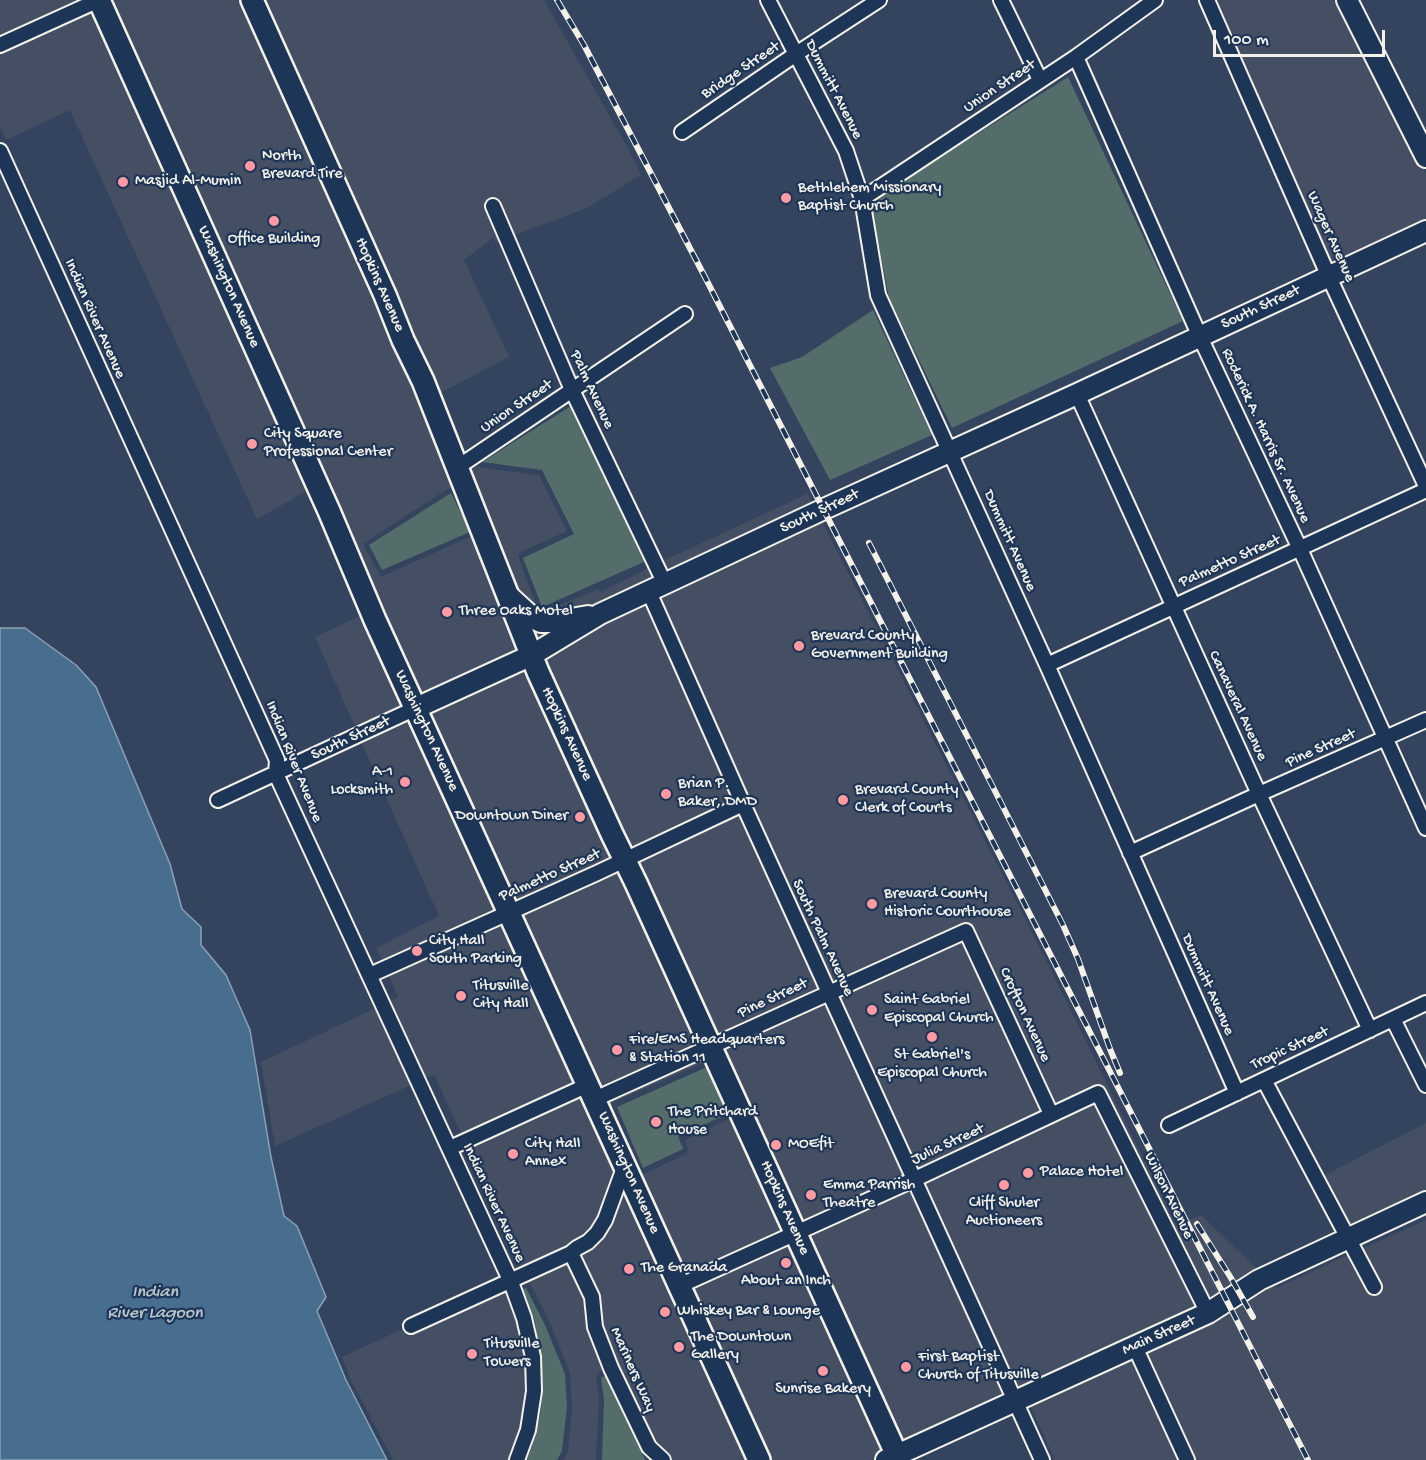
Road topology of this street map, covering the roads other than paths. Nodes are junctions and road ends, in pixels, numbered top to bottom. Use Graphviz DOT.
graph roads {
  1 [pos="99,0"];
  2 [pos="252,0"];
  3 [pos="768,0"];
  4 [pos="879,0"];
  5 [pos="1001,0"];
  6 [pos="1155,0"];
  7 [pos="1207,0"];
  8 [pos="1347,0"];
  9 [pos="0,45"];
  10 [pos="796,54"];
  11 [pos="1076,57"];
  12 [pos="1040,80"];
  13 [pos="682,132"];
  14 [pos="0,152"];
  15 [pos="1426,157"];
  16 [pos="862,199"];
  17 [pos="493,206"];
  18 [pos="1426,231"];
  19 [pos="1329,277"];
  20 [pos="685,314"];
  21 [pos="1200,337"];
  22 [pos="572,390"];
  23 [pos="1077,394"];
  24 [pos="951,452"];
  25 [pos="458,467"];
  26 [pos="1426,488"];
  27 [pos="1300,549"];
  28 [pos="657,588"];
  29 [pos="509,596"];
  30 [pos="1173,606"];
  31 [pos="600,614"];
  32 [pos="532,655"];
  33 [pos="1047,665"];
  34 [pos="416,708"];
  35 [pos="1426,720"];
  36 [pos="1386,738"];
  37 [pos="276,774"];
  38 [pos="1259,794"];
  39 [pos="218,800"];
  40 [pos="743,804"];
  41 [pos="1426,828"];
  42 [pos="1130,854"];
  43 [pos="625,860"];
  44 [pos="509,912"];
  45 [pos="966,931"];
  46 [pos="370,975"];
  47 [pos="829,992"];
  48 [pos="1426,1004"];
  49 [pos="1393,1019"];
  50 [pos="1370,1030"];
  51 [pos="710,1046"];
  52 [pos="1264,1080"];
  53 [pos="1426,1085"];
  54 [pos="591,1092"];
  55 [pos="1098,1093"];
  56 [pos="1237,1093"];
  57 [pos="1051,1114"];
  58 [pos="1168,1125"];
  59 [pos="450,1148"];
  60 [pos="625,1165"];
  61 [pos="913,1180"];
  62 [pos="1426,1202"];
  63 [pos="795,1233"];
  64 [pos="1349,1238"];
  65 [pos="571,1253"];
  66 [pos="511,1282"];
  67 [pos="680,1286"];
  68 [pos="1374,1287"];
  69 [pos="1208,1313"];
  70 [pos="411,1326"];
  71 [pos="1136,1347"];
  72 [pos="1015,1401"];
  73 [pos="894,1458"];
  74 [pos="517,1460"];
  75 [pos="663,1460"];
  76 [pos="759,1460"];
  77 [pos="1042,1460"];
  78 [pos="1187,1460"];
  1 -- 9 [label="street"];
  1 -- 34 [label="main road, Washington Avenue"];
  2 -- 25 [label="main road, Hopkins Avenue"];
  3 -- 10 [label="street, Dummitt Avenue"];
  4 -- 10 [label="street, Bridge Street"];
  5 -- 12 [label="street"];
  6 -- 11 [label="street, Union Street"];
  7 -- 19 [label="street, Wager Avenue"];
  8 -- 15 [label="main road"];
  10 -- 13 [label="street, Bridge Street"];
  10 -- 16 [label="street, Dummitt Avenue"];
  11 -- 12 [label="street, Union Street"];
  11 -- 21 [label="street, Roderick A. Harris Sr. Avenue"];
  12 -- 16 [label="street, Union Street"];
  14 -- 37 [label="street, Indian River Avenue"];
  16 -- 24 [label="street, Dummitt Avenue"];
  17 -- 22 [label="street, Palm Avenue"];
  18 -- 19 [label="main road, South Street"];
  19 -- 21 [label="main road, South Street"];
  19 -- 26 [label="street, Wager Avenue"];
  20 -- 22 [label="street, Union Street"];
  21 -- 23 [label="main road, South Street"];
  21 -- 27 [label="street, Roderick A. Harris Sr. Avenue"];
  22 -- 25 [label="street, Union Street"];
  22 -- 28 [label="street, Palm Avenue"];
  23 -- 24 [label="main road, South Street"];
  23 -- 30 [label="street, Canaveral Avenue"];
  24 -- 28 [label="main road, South Street"];
  24 -- 33 [label="street, Dummitt Avenue"];
  25 -- 29 [label="main road, Hopkins Avenue"];
  26 -- 27 [label="street, Palmetto Street"];
  27 -- 30 [label="street, Palmetto Street"];
  27 -- 36 [label="street, Roderick A. Harris Sr. Avenue"];
  28 -- 31 [label="main road, South Street"];
  28 -- 40 [label="street, South Palm Avenue"];
  29 -- 31 [label="main road"];
  29 -- 32 [label="main road, Hopkins Avenue"];
  30 -- 33 [label="street, Palmetto Street"];
  30 -- 38 [label="street, Canaveral Avenue"];
  31 -- 32 [label="main road, South Street"];
  32 -- 34 [label="main road, South Street"];
  32 -- 43 [label="main road, Hopkins Avenue"];
  33 -- 42 [label="street, Dummitt Avenue"];
  34 -- 37 [label="street, South Street"];
  34 -- 44 [label="main road, Washington Avenue"];
  35 -- 36 [label="street, Pine Street"];
  36 -- 38 [label="street, Pine Street"];
  36 -- 41 [label="street, Roderick A. Harris Sr. Avenue"];
  37 -- 39 [label="street, South Street"];
  37 -- 46 [label="street, Indian River Avenue"];
  38 -- 42 [label="street, Pine Street"];
  38 -- 50 [label="street, Canaveral Avenue"];
  40 -- 43 [label="street, Palmetto Street"];
  40 -- 47 [label="street, South Palm Avenue"];
  42 -- 56 [label="street, Dummitt Avenue"];
  43 -- 44 [label="street, Palmetto Street"];
  43 -- 51 [label="main road, Hopkins Avenue"];
  44 -- 46 [label="street, Palmetto Street"];
  44 -- 54 [label="main road, Washington Avenue"];
  45 -- 47 [label="street, Pine Street"];
  45 -- 57 [label="street, Crofton Avenue"];
  46 -- 59 [label="street, Indian River Avenue"];
  47 -- 51 [label="street, Pine Street"];
  47 -- 61 [label="street, South Palm Avenue"];
  48 -- 49 [label="street, Tropic Street"];
  49 -- 50 [label="street, Tropic Street"];
  49 -- 53 [label="street"];
  50 -- 52 [label="street, Tropic Street"];
  51 -- 54 [label="street, Pine Street"];
  51 -- 63 [label="main road, Hopkins Avenue"];
  52 -- 56 [label="street, Tropic Street"];
  52 -- 64 [label="street"];
  54 -- 59 [label="street, Pine Street"];
  54 -- 60 [label="main road, Washington Avenue"];
  55 -- 57 [label="street, Julia Street"];
  55 -- 69 [label="street, Wilson Avenue"];
  56 -- 58 [label="street, Tropic Street"];
  57 -- 61 [label="street, Julia Street"];
  59 -- 66 [label="street, Indian River Avenue"];
  60 -- 65 [label="street"];
  60 -- 67 [label="main road, Washington Avenue"];
  61 -- 63 [label="street, Julia Street"];
  61 -- 72 [label="street, South Palm Avenue"];
  62 -- 64 [label="main road, Main Street"];
  63 -- 67 [label="street, Julia Street"];
  63 -- 73 [label="main road, Hopkins Avenue"];
  64 -- 68 [label="street"];
  64 -- 69 [label="main road, Main Street"];
  65 -- 66 [label="street"];
  65 -- 75 [label="street, Mariners Way"];
  66 -- 70 [label="street"];
  66 -- 74 [label="street, Indian River Avenue"];
  67 -- 76 [label="main road, Washington Avenue"];
  69 -- 71 [label="main road, Main Street"];
  71 -- 72 [label="main road, Main Street"];
  71 -- 78 [label="street"];
  72 -- 73 [label="main road, Main Street"];
  72 -- 77 [label="street, South Palm Avenue"];
}
